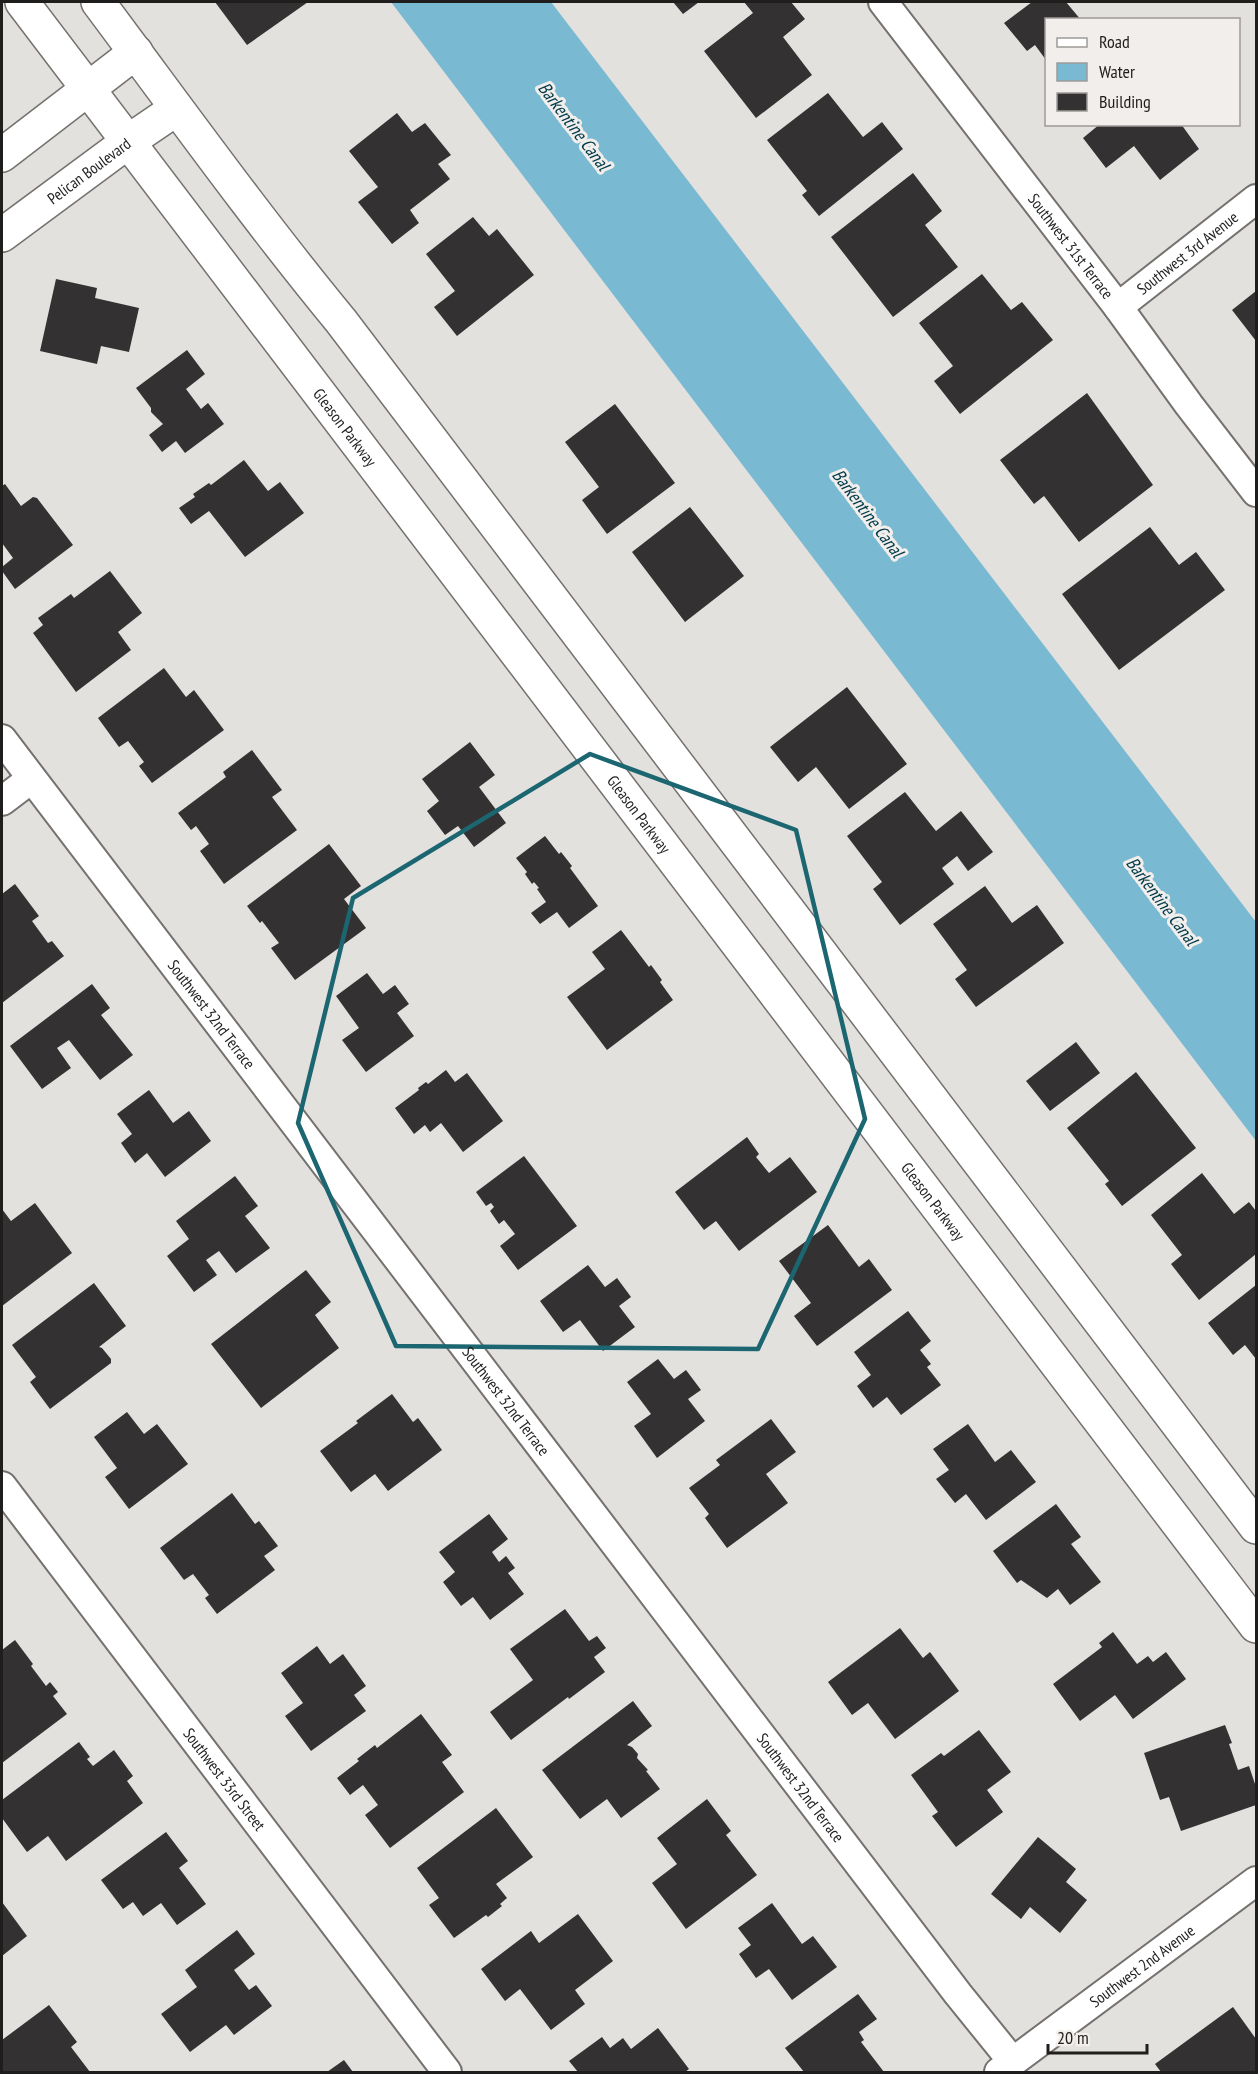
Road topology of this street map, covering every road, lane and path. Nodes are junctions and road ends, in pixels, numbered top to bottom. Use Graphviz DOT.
graph roads {
  1 [pos="22,2"];
  2 [pos="98,2"];
  3 [pos="883,2"];
  4 [pos="136,52"];
  5 [pos="86,88"];
  6 [pos="176,110"];
  7 [pos="129,141"];
  8 [pos="2,154"];
  9 [pos="1257,199"];
  10 [pos="2,235"];
  11 [pos="1118,307"];
  12 [pos="1257,492"];
  13 [pos="2,739"];
  14 [pos="31,778"];
  15 [pos="2,801"];
  16 [pos="2,1486"];
  17 [pos="1257,1527"];
  18 [pos="1257,1626"];
  19 [pos="1257,1881"];
  20 [pos="1006,2067"];
  21 [pos="447,2073"];
  1 -- 5 [label="main road, Gleason Parkway"];
  2 -- 4 [label="main road"];
  3 -- 11 [label="street, Southwest 31st Terrace"];
  4 -- 5 [label="main road"];
  4 -- 6 [label="main road"];
  5 -- 7 [label="main road, Gleason Parkway"];
  5 -- 8 [label="main road"];
  6 -- 7 [label="main road, Pelican Boulevard"];
  6 -- 17 [label="main road"];
  7 -- 10 [label="main road, Pelican Boulevard"];
  7 -- 18 [label="main road, Gleason Parkway"];
  9 -- 11 [label="street, Southwest 3rd Avenue"];
  11 -- 12 [label="street, Southwest 31st Terrace"];
  13 -- 14 [label="street, Southwest 32nd Terrace"];
  14 -- 15 [label="street"];
  14 -- 20 [label="street, Southwest 32nd Terrace"];
  16 -- 21 [label="street, Southwest 33rd Street"];
  19 -- 20 [label="street, Southwest 2nd Avenue"];
}
